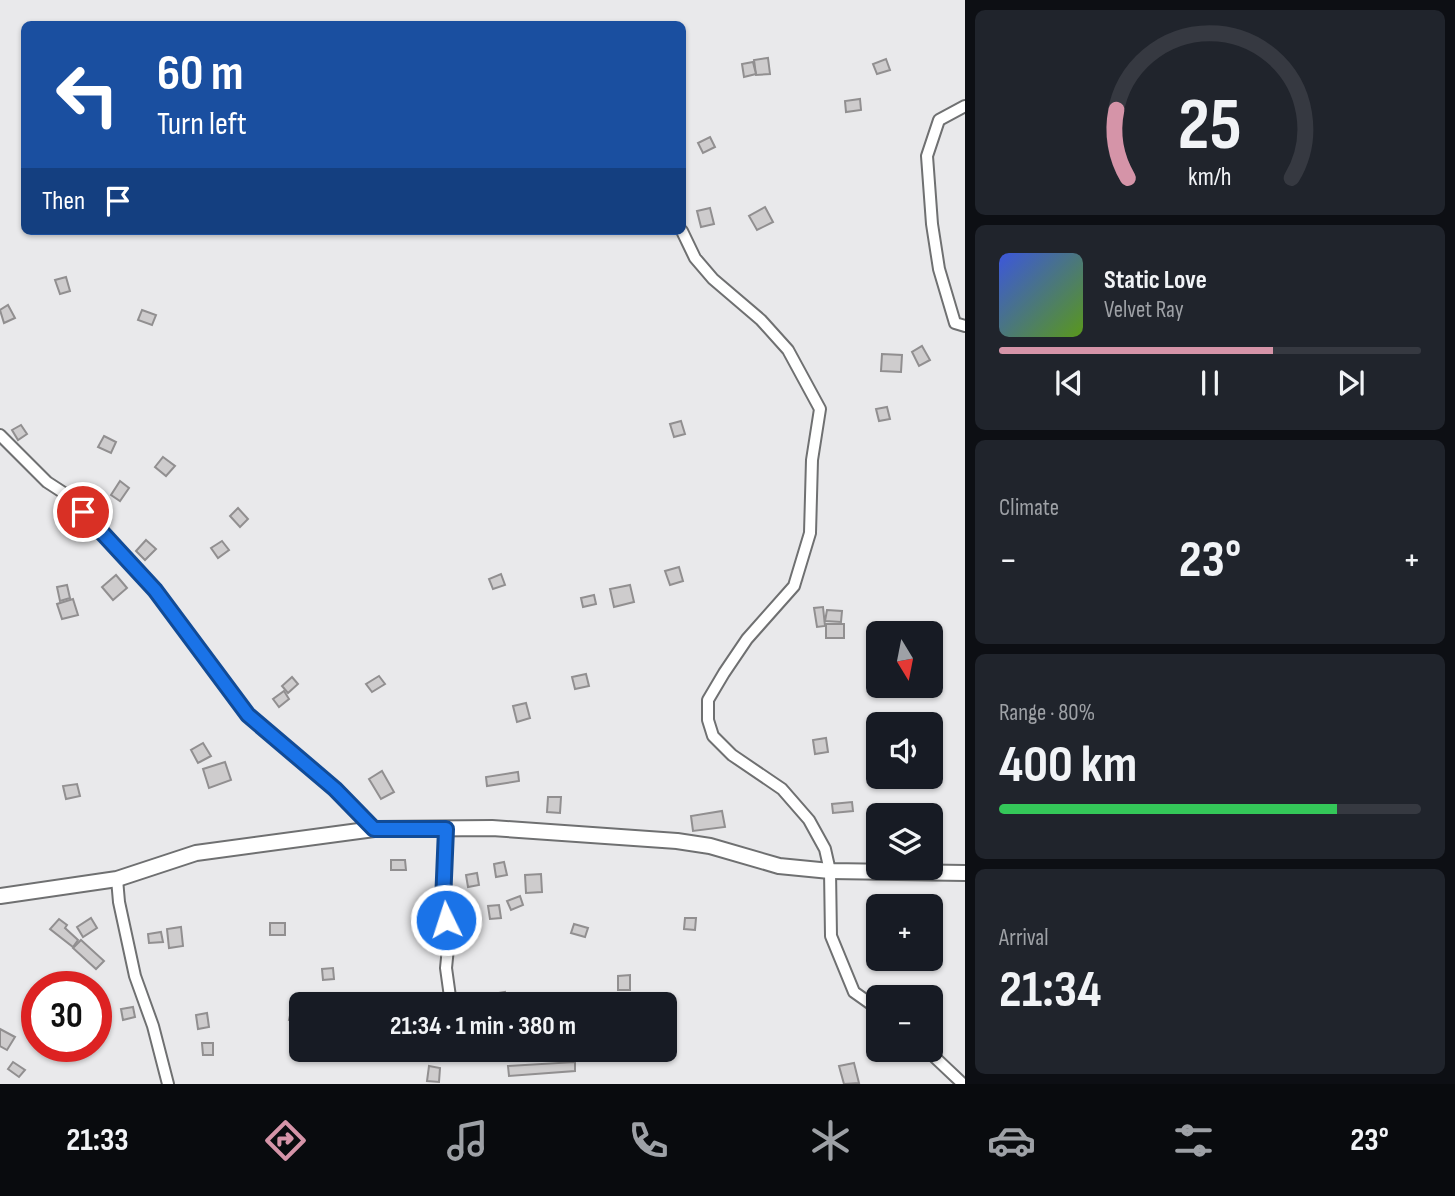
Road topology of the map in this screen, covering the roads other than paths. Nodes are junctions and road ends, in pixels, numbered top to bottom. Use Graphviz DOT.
graph roads {
  1 [pos="965,106"];
  2 [pos="684,235"];
  3 [pos="965,326"];
  4 [pos="0,435"];
  5 [pos="374,829"];
  6 [pos="446,829"];
  7 [pos="830,872"];
  8 [pos="965,873"];
  9 [pos="117,878"];
  10 [pos="0,896"];
  11 [pos="449,992"];
  12 [pos="866,1000"];
  13 [pos="940,1062"];
  14 [pos="168,1084"];
  15 [pos="963,1084"];
  1 -- 3 [label="street"];
  2 -- 7 [label="street"];
  4 -- 5 [label="street"];
  5 -- 6 [label="street"];
  5 -- 9 [label="street"];
  6 -- 7 [label="street"];
  6 -- 11 [label="street"];
  7 -- 8 [label="street"];
  7 -- 12 [label="street"];
  9 -- 10 [label="street"];
  9 -- 14 [label="street"];
  13 -- 15 [label="street"];
}
